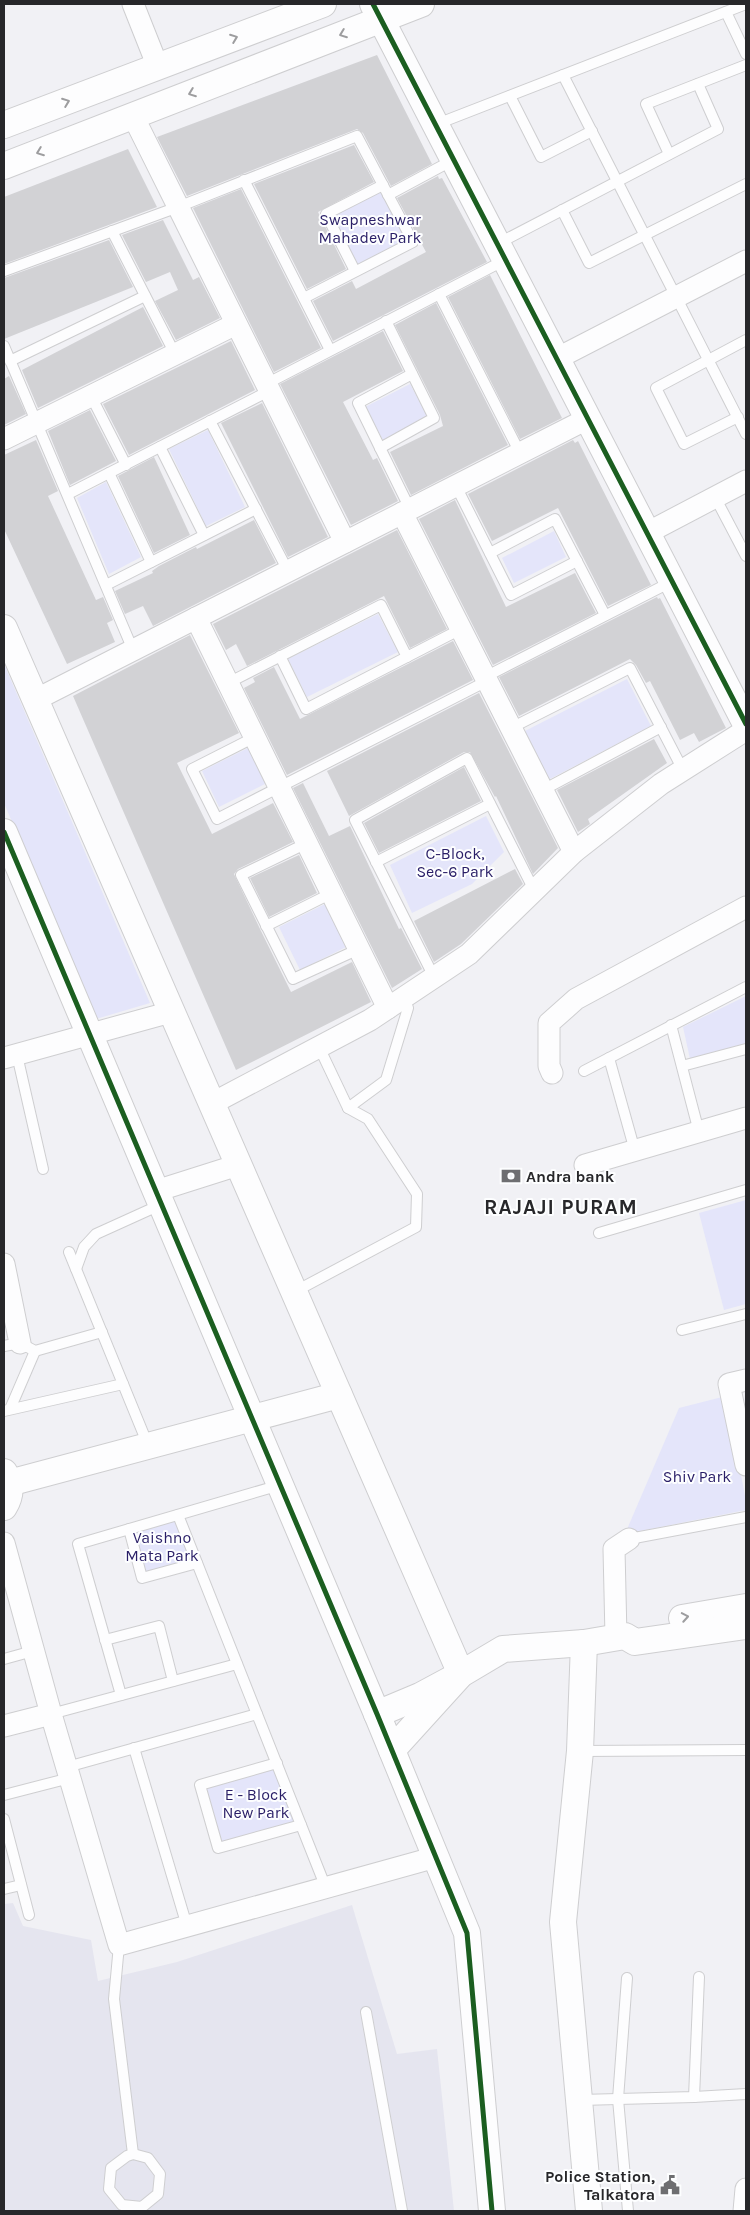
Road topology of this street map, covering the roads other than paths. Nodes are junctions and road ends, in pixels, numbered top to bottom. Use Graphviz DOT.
graph roads {
  1 [pos="133,4"];
  2 [pos="324,4"];
  3 [pos="421,4"];
  4 [pos="746,4"];
  5 [pos="377,12"];
  6 [pos="726,12"];
  7 [pos="746,54"];
  8 [pos="746,65"];
  9 [pos="158,67"];
  10 [pos="563,75"];
  11 [pos="698,84"];
  12 [pos="510,96"];
  13 [pos="133,116"];
  14 [pos="435,124"];
  15 [pos="4,125"];
  16 [pos="592,131"];
  17 [pos="669,154"];
  18 [pos="453,160"];
  19 [pos="4,166"];
  20 [pos="244,180"];
  21 [pos="617,182"];
  22 [pos="746,184"];
  23 [pos="383,185"];
  24 [pos="388,195"];
  25 [pos="178,207"];
  26 [pos="562,210"];
  27 [pos="112,231"];
  28 [pos="644,234"];
  29 [pos="501,252"];
  30 [pos="746,261"];
  31 [pos="4,271"];
  32 [pos="355,271"];
  33 [pos="439,294"];
  34 [pos="145,296"];
  35 [pos="676,297"];
  36 [pos="304,298"];
  37 [pos="386,321"];
  38 [pos="236,324"];
  39 [pos="746,340"];
  40 [pos="4,346"];
  41 [pos="330,350"];
  42 [pos="175,354"];
  43 [pos="556,359"];
  44 [pos="708,360"];
  45 [pos="10,361"];
  46 [pos="412,374"];
  47 [pos="268,387"];
  48 [pos="91,396"];
  49 [pos="738,417"];
  50 [pos="587,419"];
  51 [pos="210,422"];
  52 [pos="35,424"];
  53 [pos="746,434"];
  54 [pos="4,439"];
  55 [pos="160,447"];
  56 [pos="380,448"];
  57 [pos="520,453"];
  58 [pos="126,465"];
  59 [pos="109,473"];
  60 [pos="746,481"];
  61 [pos="456,486"];
  62 [pos="68,494"];
  63 [pos="715,497"];
  64 [pos="256,509"];
  65 [pos="406,511"];
  66 [pos="646,533"];
  67 [pos="204,535"];
  68 [pos="345,542"];
  69 [pos="490,553"];
  70 [pos="746,556"];
  71 [pos="577,561"];
  72 [pos="151,562"];
  73 [pos="288,571"];
  74 [pos="672,581"];
  75 [pos="106,585"];
  76 [pos="605,615"];
  77 [pos="196,618"];
  78 [pos="4,628"];
  79 [pos="461,629"];
  80 [pos="133,650"];
  81 [pos="280,656"];
  82 [pos="407,657"];
  83 [pos="486,679"];
  84 [pos="228,683"];
  85 [pos="35,700"];
  86 [pos="746,724"];
  87 [pos="661,727"];
  88 [pos="511,728"];
  89 [pos="746,730"];
  90 [pos="255,737"];
  91 [pos="683,770"];
  92 [pos="279,787"];
  93 [pos="543,790"];
  94 [pos="490,804"];
  95 [pos="4,832"];
  96 [pos="307,843"];
  97 [pos="574,852"];
  98 [pos="376,862"];
  99 [pos="534,890"];
  100 [pos="332,893"];
  101 [pos="746,907"];
  102 [pos="266,926"];
  103 [pos="359,949"];
  104 [pos="434,977"];
  105 [pos="746,987"];
  106 [pos="396,1002"];
  107 [pos="171,1012"];
  108 [pos="671,1025"];
  109 [pos="90,1034"];
  110 [pos="319,1048"];
  111 [pos="746,1049"];
  112 [pos="10,1057"];
  113 [pos="609,1058"];
  114 [pos="682,1066"];
  115 [pos="584,1071"];
  116 [pos="552,1073"];
  117 [pos="211,1104"];
  118 [pos="348,1108"];
  119 [pos="746,1118"];
  120 [pos="699,1132"];
  121 [pos="636,1150"];
  122 [pos="238,1165"];
  123 [pos="585,1165"];
  124 [pos="43,1169"];
  125 [pos="746,1190"];
  126 [pos="159,1197"];
  127 [pos="599,1233"];
  128 [pos="69,1252"];
  129 [pos="4,1264"];
  130 [pos="76,1269"];
  131 [pos="294,1292"];
  132 [pos="746,1314"];
  133 [pos="682,1330"];
  134 [pos="102,1332"];
  135 [pos="20,1346"];
  136 [pos="746,1380"];
  137 [pos="124,1384"];
  138 [pos="339,1395"];
  139 [pos="7,1410"];
  140 [pos="252,1418"];
  141 [pos="149,1446"];
  142 [pos="746,1465"];
  143 [pos="280,1485"];
  144 [pos="6,1487"];
  145 [pos="178,1515"];
  146 [pos="746,1517"];
  147 [pos="129,1529"];
  148 [pos="629,1539"];
  149 [pos="4,1543"];
  150 [pos="197,1563"];
  151 [pos="746,1607"];
  152 [pos="746,1626"];
  153 [pos="620,1636"];
  154 [pos="105,1640"];
  155 [pos="584,1643"];
  156 [pos="33,1651"];
  157 [pos="4,1659"];
  158 [pos="237,1664"];
  159 [pos="461,1674"];
  160 [pos="173,1681"];
  161 [pos="121,1695"];
  162 [pos="51,1714"];
  163 [pos="257,1714"];
  164 [pos="377,1714"];
  165 [pos="4,1726"];
  166 [pos="134,1748"];
  167 [pos="392,1750"];
  168 [pos="746,1750"];
  169 [pos="580,1751"];
  170 [pos="277,1763"];
  171 [pos="68,1772"];
  172 [pos="4,1796"];
  173 [pos="4,1819"];
  174 [pos="301,1825"];
  175 [pos="436,1858"];
  176 [pos="21,1885"];
  177 [pos="326,1888"];
  178 [pos="4,1889"];
  179 [pos="29,1916"];
  180 [pos="187,1926"];
  181 [pos="119,1944"];
  182 [pos="698,1977"];
  183 [pos="627,1978"];
  184 [pos="366,2012"];
  185 [pos="746,2094"];
  186 [pos="694,2097"];
  187 [pos="618,2099"];
  188 [pos="579,2100"];
  189 [pos="133,2154"];
  190 [pos="746,2189"];
  191 [pos="142,2209"];
  192 [pos="402,2211"];
  193 [pos="492,2211"];
  194 [pos="589,2211"];
  195 [pos="628,2211"];
  196 [pos="744,2211"];
  1 -- 9 [label="street"];
  9 -- 2 [label="street, one-way"];
  3 -- 5 [label="street"];
  4 -- 6 [label="lane"];
  5 -- 13 [label="street, one-way"];
  5 -- 14 [label="street"];
  6 -- 7 [label="lane"];
  6 -- 10 [label="lane"];
  8 -- 11 [label="lane"];
  15 -- 9 [label="street, one-way"];
  10 -- 12 [label="lane"];
  10 -- 16 [label="lane"];
  11 -- 17 [label="lane"];
  11 -- 17 [label="lane"];
  12 -- 14 [label="lane"];
  12 -- 16 [label="lane"];
  13 -- 19 [label="street, one-way"];
  13 -- 25 [label="street"];
  14 -- 18 [label="street"];
  16 -- 21 [label="lane"];
  17 -- 21 [label="lane"];
  18 -- 24 [label="lane"];
  18 -- 29 [label="street"];
  20 -- 23 [label="lane"];
  20 -- 25 [label="lane"];
  20 -- 36 [label="lane"];
  21 -- 26 [label="lane"];
  21 -- 28 [label="lane"];
  22 -- 28 [label="lane"];
  23 -- 24 [label="lane"];
  23 -- 32 [label="lane"];
  24 -- 32 [label="lane"];
  25 -- 27 [label="lane"];
  25 -- 38 [label="street"];
  26 -- 28 [label="lane"];
  26 -- 29 [label="lane"];
  27 -- 31 [label="lane"];
  27 -- 34 [label="lane"];
  28 -- 35 [label="lane"];
  29 -- 33 [label="lane"];
  29 -- 43 [label="street"];
  30 -- 35 [label="street"];
  32 -- 36 [label="lane"];
  33 -- 37 [label="lane"];
  33 -- 57 [label="lane"];
  34 -- 42 [label="lane"];
  34 -- 45 [label="lane"];
  35 -- 43 [label="street"];
  35 -- 44 [label="lane"];
  36 -- 41 [label="lane"];
  37 -- 41 [label="lane"];
  37 -- 46 [label="lane"];
  38 -- 42 [label="street"];
  38 -- 47 [label="street"];
  39 -- 44 [label="lane"];
  40 -- 45 [label="lane"];
  41 -- 47 [label="lane"];
  42 -- 48 [label="street"];
  43 -- 50 [label="street"];
  44 -- 49 [label="lane"];
  44 -- 49 [label="lane"];
  45 -- 52 [label="lane"];
  46 -- 56 [label="lane"];
  46 -- 56 [label="lane"];
  47 -- 51 [label="lane"];
  47 -- 68 [label="street"];
  48 -- 52 [label="street"];
  48 -- 58 [label="lane"];
  49 -- 53 [label="lane"];
  50 -- 57 [label="street"];
  50 -- 66 [label="street"];
  51 -- 55 [label="lane"];
  51 -- 64 [label="lane"];
  52 -- 54 [label="street"];
  52 -- 62 [label="lane"];
  55 -- 58 [label="lane"];
  55 -- 67 [label="lane"];
  56 -- 65 [label="lane"];
  57 -- 61 [label="street"];
  58 -- 59 [label="lane"];
  59 -- 62 [label="lane"];
  59 -- 72 [label="lane"];
  60 -- 63 [label="street"];
  61 -- 65 [label="street"];
  61 -- 69 [label="lane"];
  62 -- 75 [label="lane"];
  63 -- 66 [label="street"];
  63 -- 70 [label="lane"];
  64 -- 67 [label="lane"];
  64 -- 73 [label="lane"];
  65 -- 68 [label="street"];
  65 -- 79 [label="street"];
  66 -- 74 [label="street"];
  67 -- 72 [label="lane"];
  68 -- 73 [label="street"];
  69 -- 71 [label="lane"];
  69 -- 71 [label="lane"];
  71 -- 76 [label="lane"];
  72 -- 75 [label="lane"];
  73 -- 77 [label="street"];
  74 -- 76 [label="lane"];
  74 -- 86 [label="street"];
  75 -- 80 [label="lane"];
  76 -- 83 [label="lane"];
  77 -- 80 [label="street"];
  77 -- 84 [label="street"];
  78 -- 85 [label="street"];
  79 -- 82 [label="lane"];
  79 -- 83 [label="street"];
  80 -- 85 [label="street"];
  81 -- 82 [label="lane"];
  81 -- 82 [label="lane"];
  81 -- 84 [label="lane"];
  83 -- 88 [label="street"];
  83 -- 92 [label="lane"];
  84 -- 90 [label="street"];
  85 -- 107 [label="street"];
  87 -- 88 [label="lane"];
  87 -- 91 [label="lane"];
  87 -- 93 [label="lane"];
  88 -- 93 [label="street"];
  89 -- 91 [label="street"];
  90 -- 92 [label="street"];
  90 -- 92 [label="lane"];
  91 -- 97 [label="street"];
  92 -- 96 [label="street"];
  93 -- 97 [label="street"];
  94 -- 98 [label="lane"];
  94 -- 98 [label="lane"];
  94 -- 99 [label="lane"];
  95 -- 109 [label="street"];
  96 -- 100 [label="street"];
  96 -- 102 [label="lane"];
  97 -- 99 [label="street"];
  98 -- 104 [label="lane"];
  99 -- 104 [label="street"];
  100 -- 102 [label="lane"];
  100 -- 103 [label="street"];
  101 -- 116 [label="street"];
  102 -- 103 [label="lane"];
  103 -- 106 [label="street"];
  104 -- 106 [label="street"];
  105 -- 108 [label="lane"];
  106 -- 110 [label="street"];
  106 -- 118 [label="lane"];
  107 -- 109 [label="street"];
  107 -- 117 [label="street"];
  108 -- 113 [label="lane"];
  108 -- 114 [label="lane"];
  109 -- 112 [label="street"];
  109 -- 126 [label="street"];
  110 -- 117 [label="street"];
  110 -- 118 [label="lane"];
  111 -- 114 [label="lane"];
  112 -- 124 [label="lane"];
  113 -- 115 [label="lane"];
  113 -- 121 [label="lane"];
  114 -- 120 [label="lane"];
  117 -- 122 [label="street"];
  118 -- 131 [label="lane"];
  119 -- 120 [label="street"];
  120 -- 121 [label="street"];
  121 -- 123 [label="street"];
  122 -- 126 [label="street"];
  122 -- 131 [label="street"];
  125 -- 127 [label="lane"];
  126 -- 130 [label="lane"];
  126 -- 140 [label="street"];
  128 -- 130 [label="lane"];
  129 -- 135 [label="street"];
  130 -- 134 [label="lane"];
  131 -- 138 [label="street"];
  132 -- 133 [label="lane"];
  134 -- 135 [label="lane"];
  134 -- 137 [label="lane"];
  135 -- 139 [label="lane"];
  136 -- 142 [label="street"];
  137 -- 139 [label="lane"];
  137 -- 141 [label="lane"];
  138 -- 140 [label="street"];
  138 -- 159 [label="street"];
  140 -- 141 [label="street"];
  140 -- 143 [label="street"];
  141 -- 144 [label="street"];
  143 -- 145 [label="lane"];
  143 -- 164 [label="street"];
  145 -- 147 [label="lane"];
  145 -- 150 [label="lane"];
  146 -- 148 [label="lane"];
  147 -- 150 [label="lane"];
  147 -- 154 [label="lane"];
  148 -- 153 [label="street"];
  149 -- 156 [label="street"];
  150 -- 158 [label="lane"];
  153 -- 151 [label="street, one-way"];
  152 -- 153 [label="street"];
  153 -- 155 [label="street"];
  154 -- 160 [label="lane"];
  154 -- 161 [label="lane"];
  155 -- 159 [label="street"];
  155 -- 169 [label="street"];
  156 -- 157 [label="lane"];
  156 -- 162 [label="street"];
  158 -- 160 [label="lane"];
  158 -- 163 [label="lane"];
  159 -- 164 [label="street"];
  159 -- 167 [label="street"];
  160 -- 161 [label="lane"];
  161 -- 162 [label="lane"];
  162 -- 165 [label="street"];
  162 -- 171 [label="street"];
  163 -- 166 [label="lane"];
  163 -- 170 [label="lane"];
  164 -- 167 [label="street"];
  166 -- 171 [label="lane"];
  166 -- 180 [label="lane"];
  167 -- 175 [label="street"];
  168 -- 169 [label="lane"];
  169 -- 188 [label="street"];
  170 -- 174 [label="lane"];
  170 -- 174 [label="lane"];
  171 -- 172 [label="lane"];
  171 -- 181 [label="street"];
  173 -- 176 [label="lane"];
  174 -- 177 [label="lane"];
  175 -- 177 [label="street"];
  175 -- 193 [label="street"];
  176 -- 178 [label="lane"];
  176 -- 179 [label="lane"];
  177 -- 180 [label="street"];
  180 -- 181 [label="street"];
  181 -- 189 [label="lane"];
  182 -- 186 [label="lane"];
  183 -- 187 [label="lane"];
  184 -- 192 [label="lane"];
  185 -- 186 [label="lane"];
  186 -- 187 [label="lane"];
  187 -- 188 [label="lane"];
  187 -- 195 [label="lane"];
  188 -- 194 [label="street"];
  189 -- 191 [label="lane"];
  189 -- 191 [label="lane"];
  190 -- 196 [label="street"];
}
